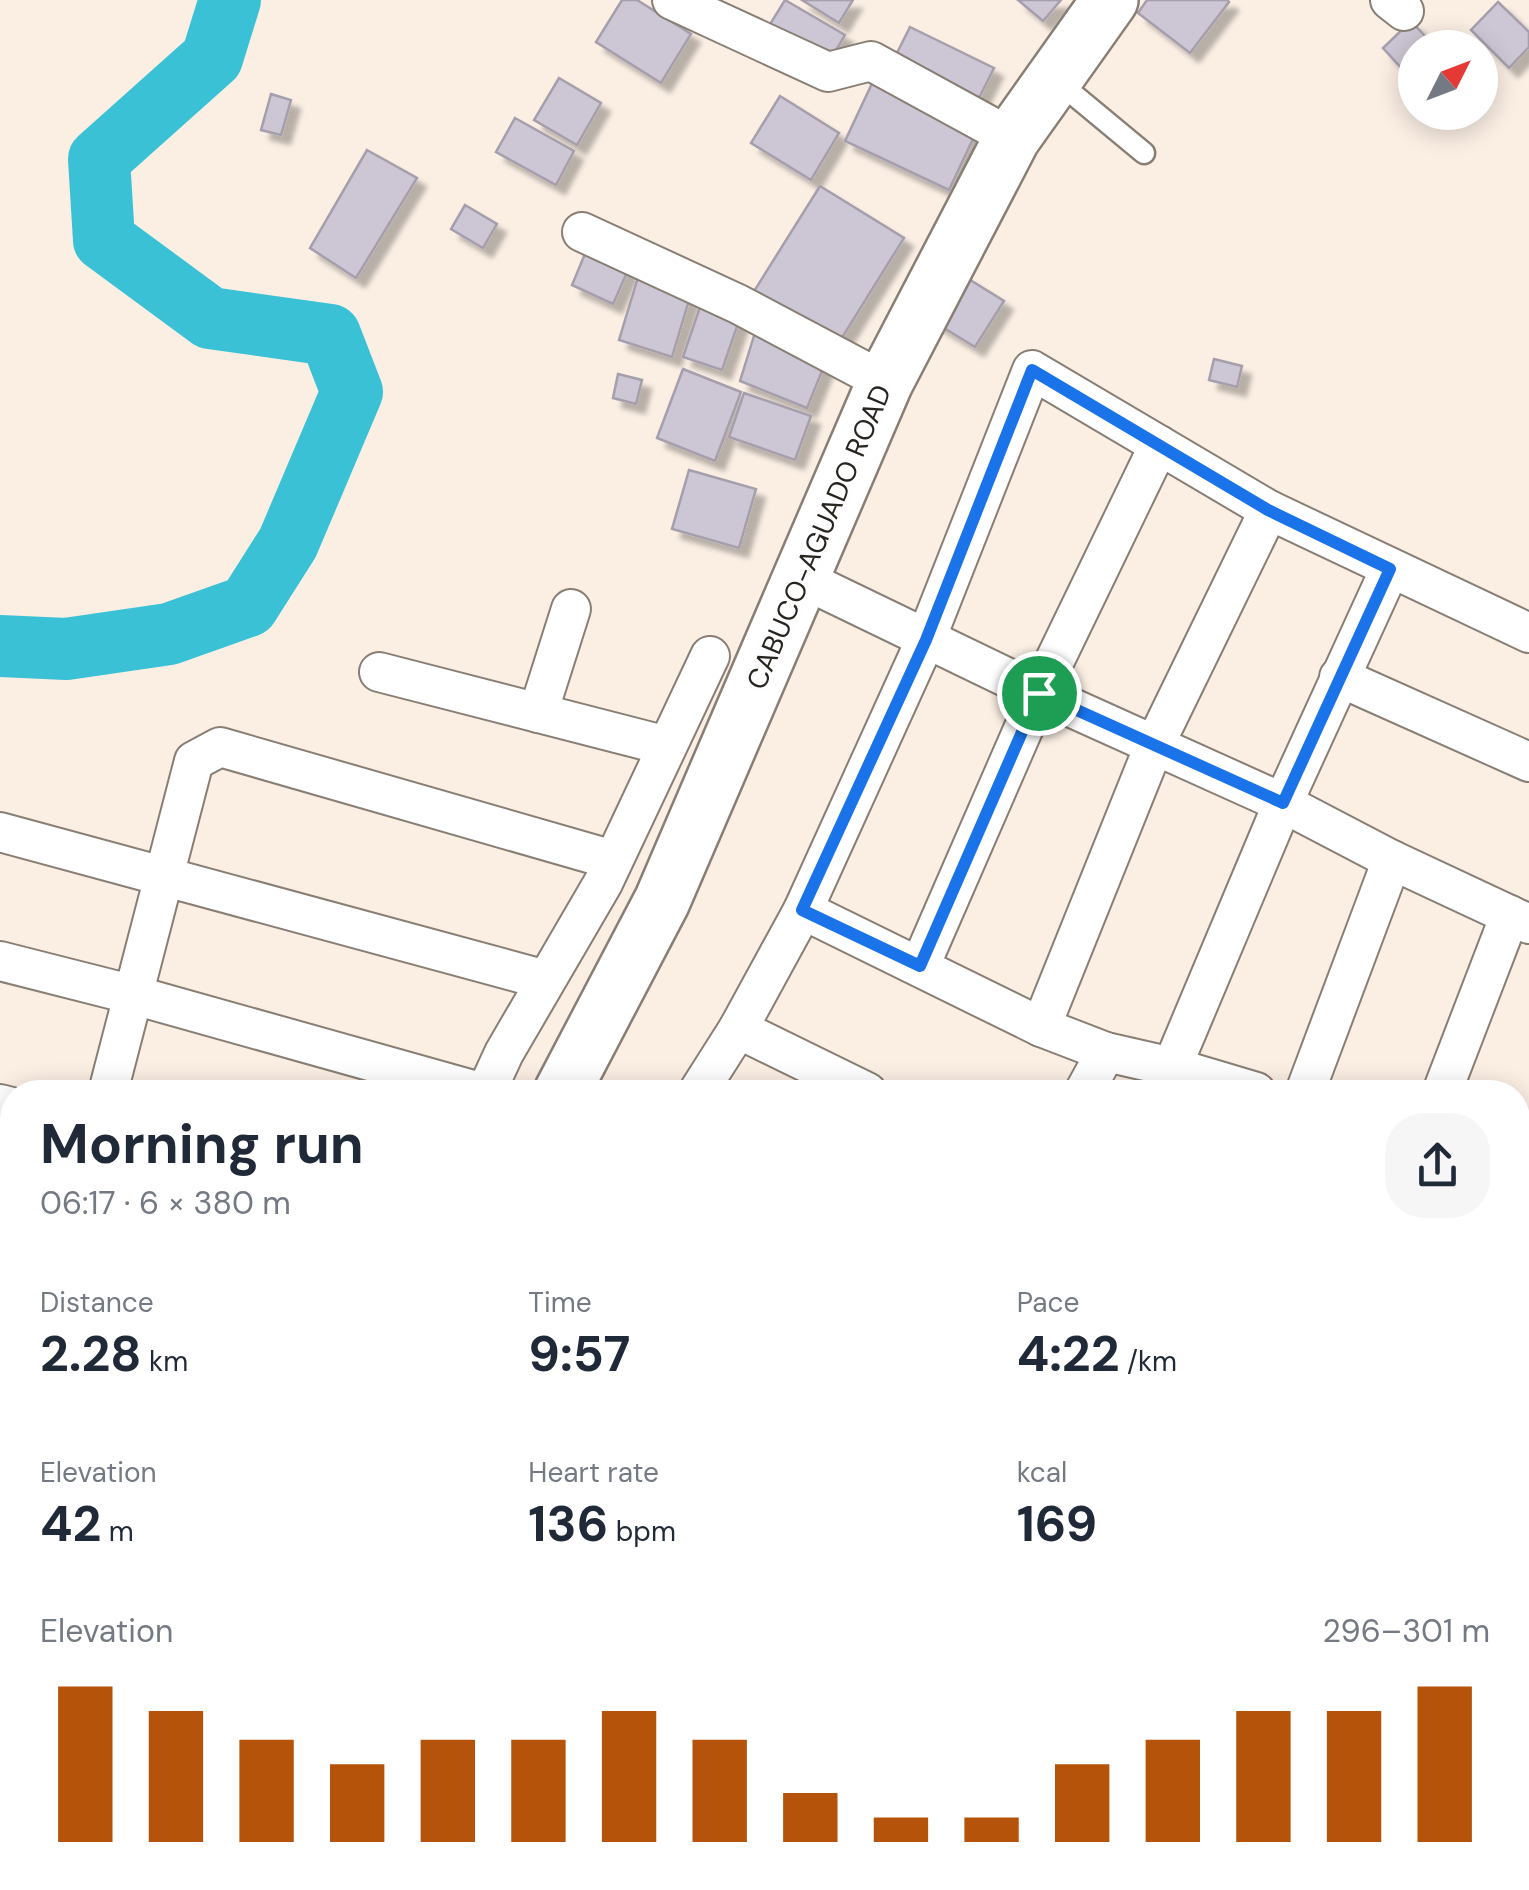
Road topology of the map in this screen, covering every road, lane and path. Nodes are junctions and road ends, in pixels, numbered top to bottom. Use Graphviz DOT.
graph roads {
  1 [pos="672,0"];
  2 [pos="1110,0"];
  3 [pos="1054,79"];
  4 [pos="1012,138"];
  5 [pos="1144,153"];
  6 [pos="582,232"];
  7 [pos="885,382"];
  8 [pos="1158,445"];
  9 [pos="1268,510"];
  10 [pos="1390,569"];
  11 [pos="801,578"];
  12 [pos="571,609"];
  13 [pos="1529,633"];
  14 [pos="926,640"];
  15 [pos="710,656"];
  16 [pos="380,672"];
  17 [pos="1340,678"];
  18 [pos="1039,693"];
  19 [pos="538,713"];
  20 [pos="667,746"];
  21 [pos="1154,746"];
  22 [pos="1529,762"];
  23 [pos="1283,803"];
  24 [pos="0,832"];
  25 [pos="614,860"];
  26 [pos="1392,860"];
  27 [pos="165,876"];
  28 [pos="802,910"];
  29 [pos="1519,919"];
  30 [pos="0,961"];
  31 [pos="920,966"];
  32 [pos="546,980"];
  33 [pos="134,995"];
  34 [pos="1042,1027"];
  35 [pos="738,1029"];
  36 [pos="1106,1052"];
  37 [pos="1172,1067"];
  38 [pos="111,1080"];
  39 [pos="440,1080"];
  40 [pos="489,1080"];
  41 [pos="568,1080"];
  42 [pos="706,1080"];
  43 [pos="843,1080"];
  44 [pos="1091,1080"];
  45 [pos="1216,1080"];
  46 [pos="1310,1080"];
  47 [pos="1447,1080"];
  1 -- 4 [label="street"];
  2 -- 3 [label="street, CABUCO-AGUADO ROAD"];
  3 -- 4 [label="street, CABUCO-AGUADO ROAD"];
  3 -- 5 [label="lane"];
  4 -- 7 [label="street, CABUCO-AGUADO ROAD"];
  6 -- 7 [label="street"];
  7 -- 11 [label="street, CABUCO-AGUADO ROAD"];
  8 -- 9 [label="street"];
  8 -- 14 [label="street"];
  8 -- 18 [label="street"];
  9 -- 10 [label="street"];
  9 -- 21 [label="street"];
  10 -- 13 [label="street"];
  10 -- 17 [label="street"];
  11 -- 14 [label="street"];
  11 -- 41 [label="street, CABUCO-AGUADO ROAD"];
  12 -- 19 [label="street"];
  14 -- 18 [label="street"];
  14 -- 28 [label="street"];
  15 -- 20 [label="street"];
  16 -- 19 [label="street"];
  17 -- 22 [label="street"];
  17 -- 23 [label="street"];
  18 -- 21 [label="street"];
  18 -- 31 [label="street"];
  19 -- 20 [label="street"];
  20 -- 25 [label="street"];
  21 -- 23 [label="street"];
  21 -- 34 [label="street"];
  23 -- 26 [label="street"];
  23 -- 37 [label="street"];
  24 -- 27 [label="street"];
  25 -- 27 [label="street"];
  25 -- 32 [label="street"];
  26 -- 29 [label="street"];
  26 -- 46 [label="street"];
  27 -- 32 [label="street"];
  27 -- 33 [label="street"];
  28 -- 31 [label="street"];
  28 -- 35 [label="street"];
  29 -- 47 [label="street"];
  30 -- 33 [label="street"];
  31 -- 34 [label="street"];
  32 -- 40 [label="street"];
  33 -- 38 [label="street"];
  33 -- 39 [label="street"];
  34 -- 36 [label="street"];
  35 -- 42 [label="street"];
  35 -- 43 [label="street"];
  36 -- 37 [label="street"];
  36 -- 44 [label="street"];
  37 -- 45 [label="street"];
}
